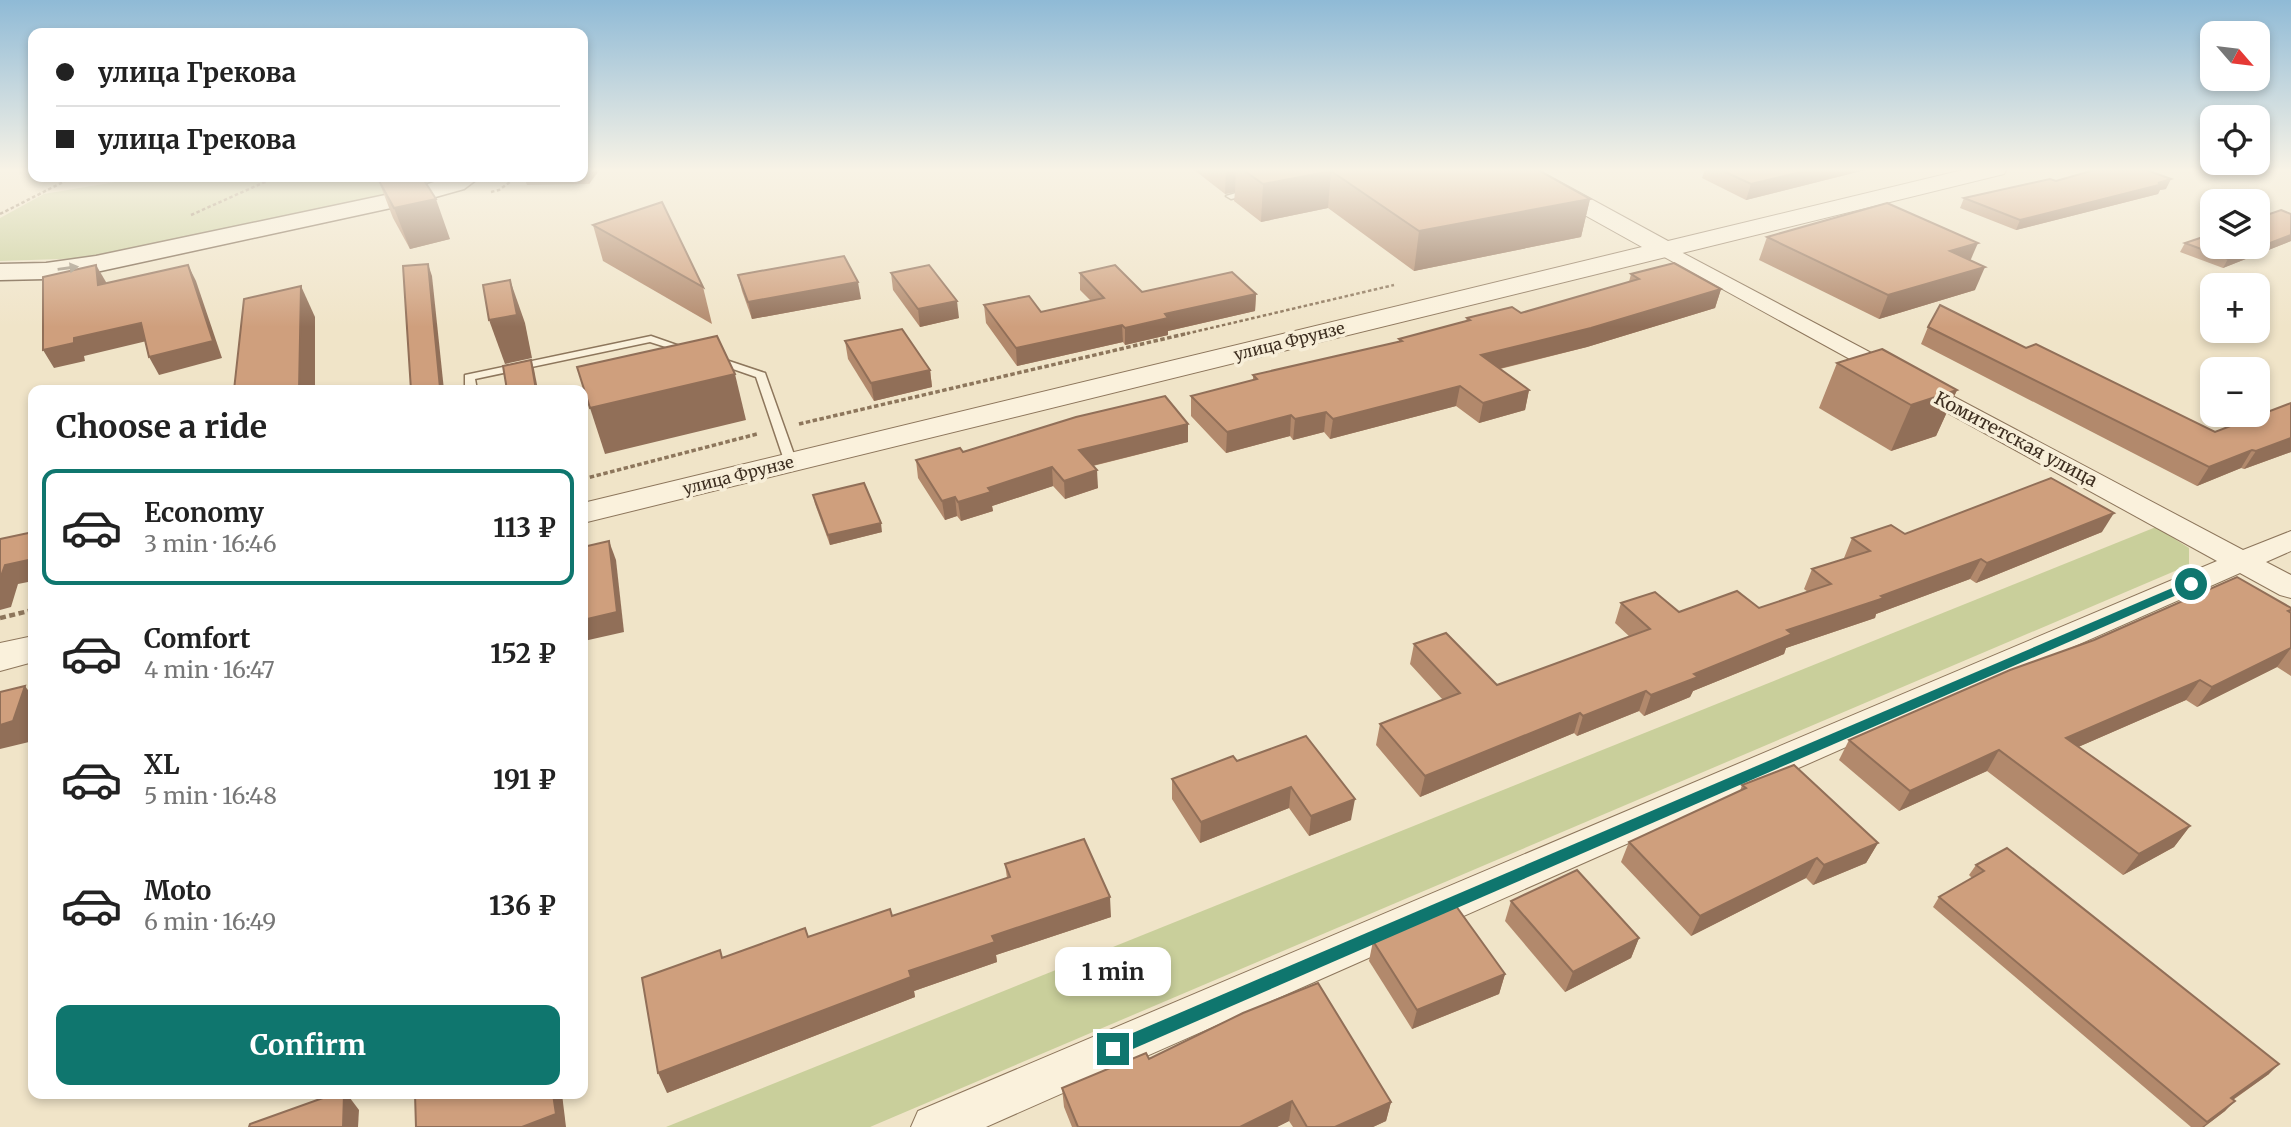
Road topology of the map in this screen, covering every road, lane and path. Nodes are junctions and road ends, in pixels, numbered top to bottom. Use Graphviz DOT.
graph roads {
  1 [pos="294,222"];
  2 [pos="1614,222"];
  3 [pos="1778,222"];
  4 [pos="1664,249"];
  5 [pos="0,272"];
  6 [pos="1405,283"];
  7 [pos="470,385"];
  8 [pos="779,429"];
  9 [pos="791,463"];
  10 [pos="588,478"];
  11 [pos="588,512"];
  12 [pos="2291,540"];
  13 [pos="2243,562"];
  14 [pos="2291,588"];
  15 [pos="28,611"];
  16 [pos="0,618"];
  17 [pos="28,650"];
  18 [pos="0,657"];
  19 [pos="933,1127"];
  5 -- 1 [label="main road, one-way"];
  2 -- 4 [label="street, Комитетская улица"];
  3 -- 4 [label="street, улица Фрунзе"];
  4 -- 9 [label="street, улица Фрунзе"];
  4 -- 13 [label="street, Комитетская улица"];
  6 -- 8 [label="path"];
  7 -- 8 [label="lane"];
  8 -- 9 [label="lane"];
  8 -- 10 [label="path"];
  9 -- 11 [label="street, улица Фрунзе"];
  12 -- 13 [label="street"];
  13 -- 14 [label="street, Комитетская улица"];
  13 -- 19 [label="street"];
  15 -- 16 [label="path"];
  17 -- 18 [label="street"];
}
